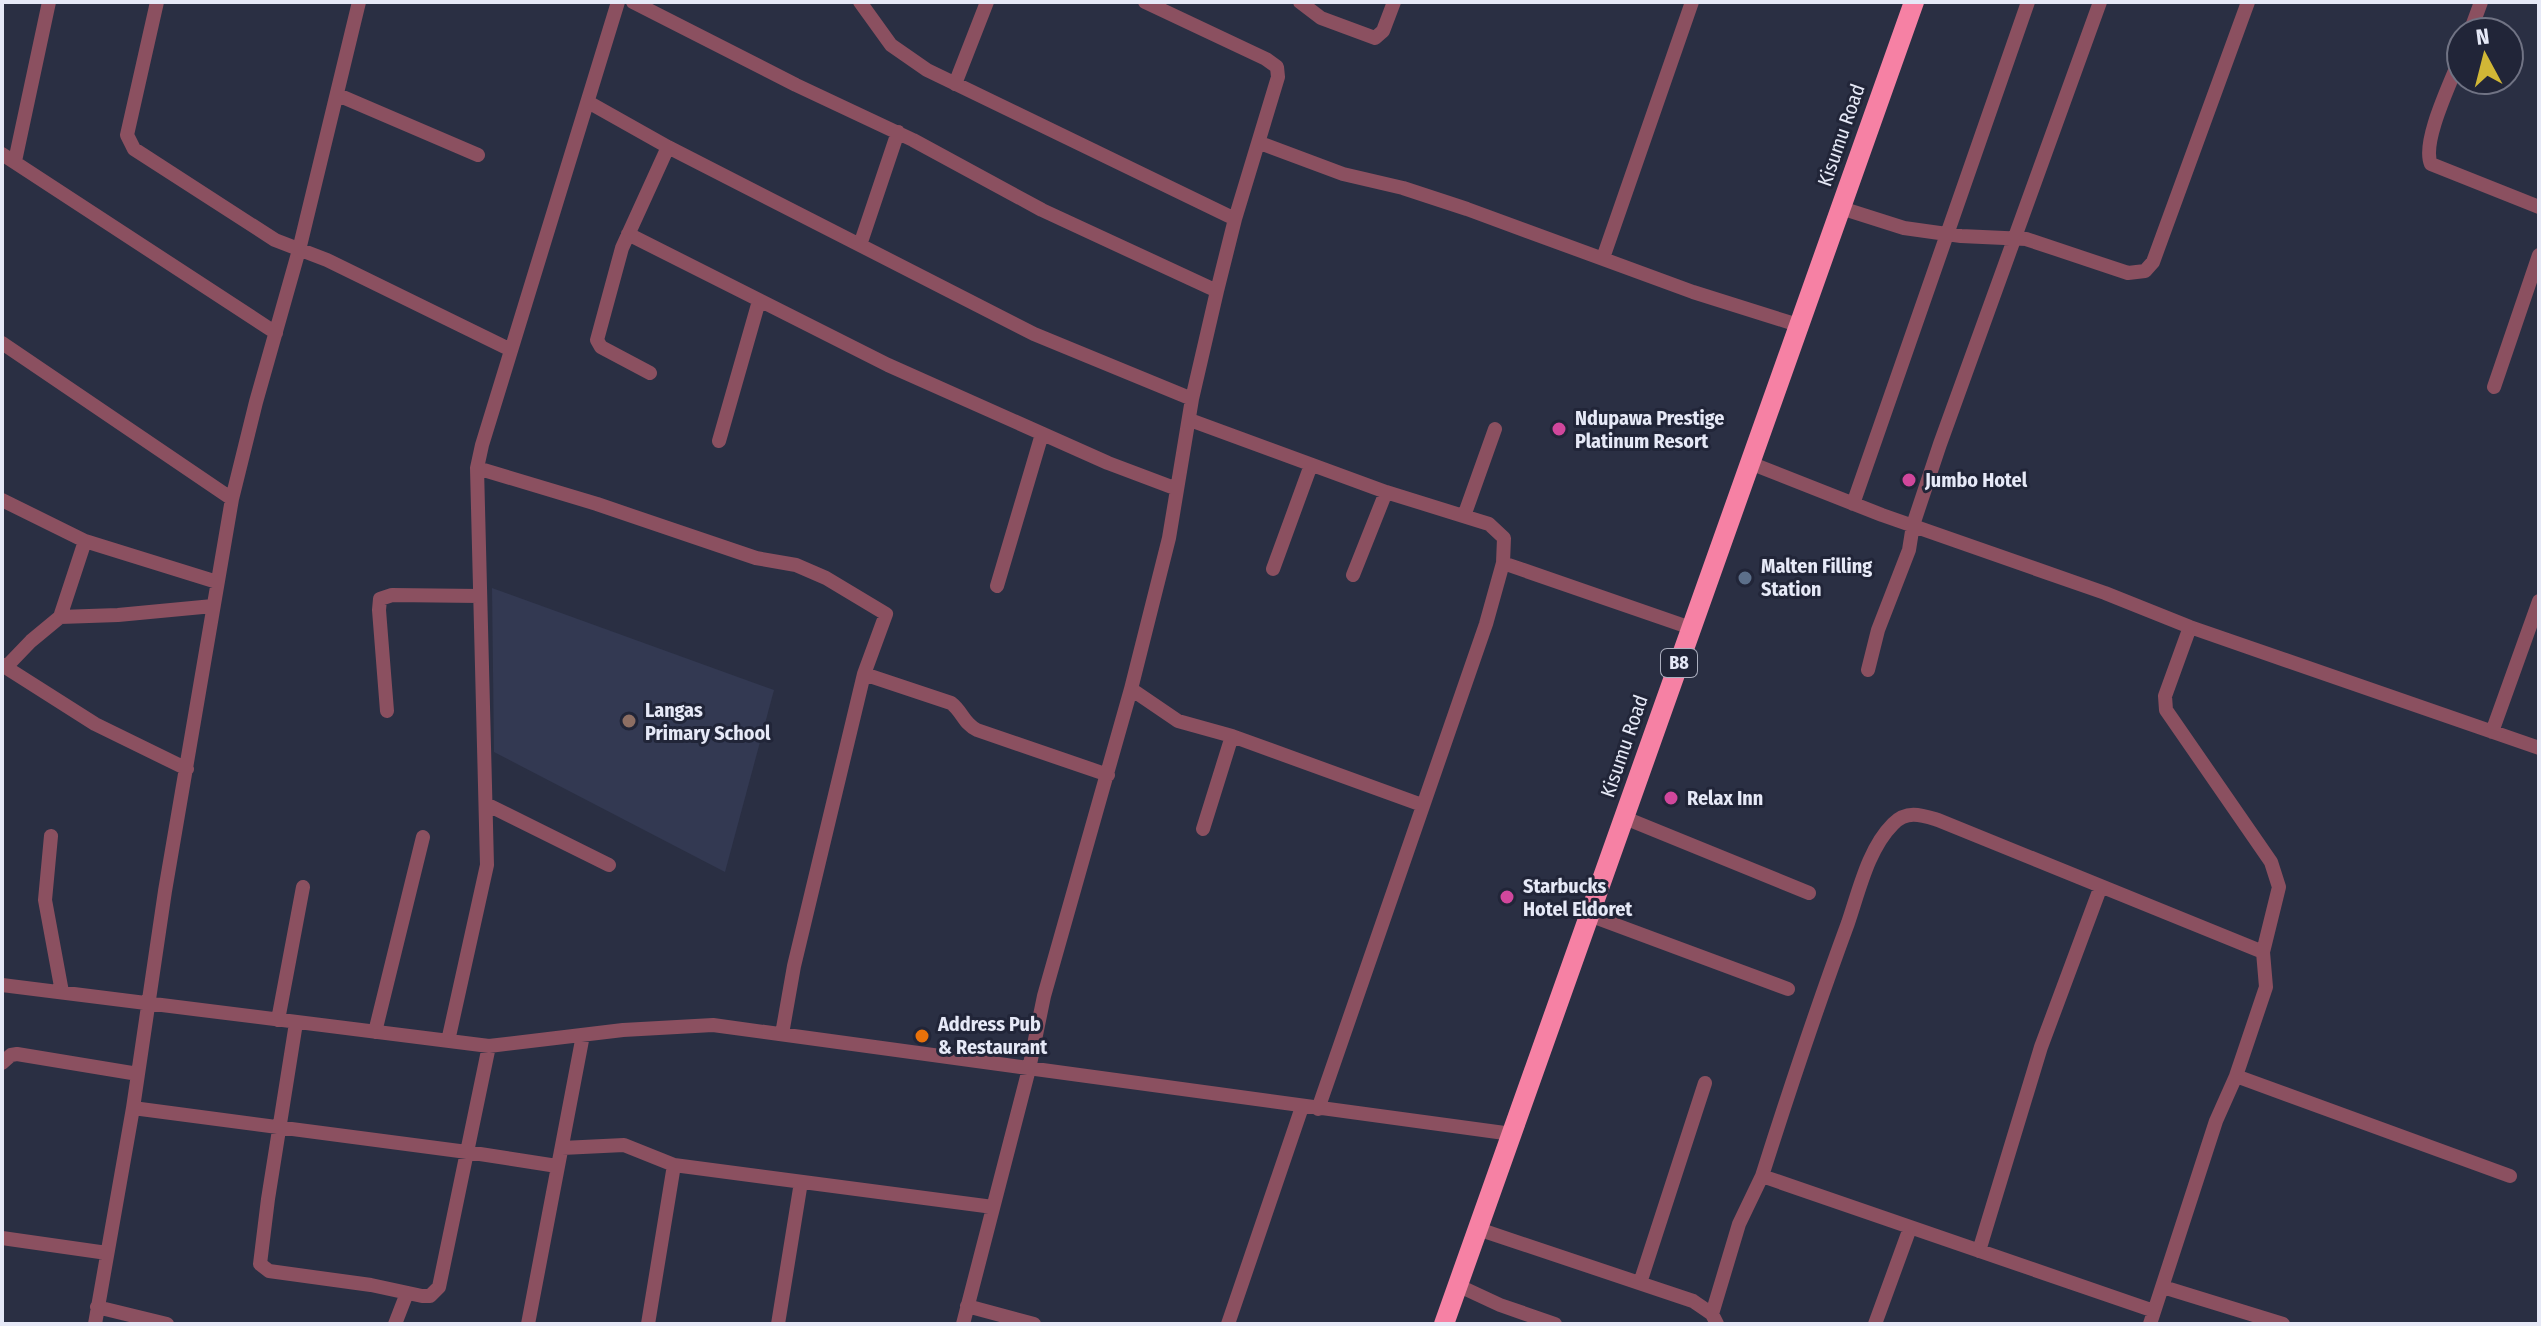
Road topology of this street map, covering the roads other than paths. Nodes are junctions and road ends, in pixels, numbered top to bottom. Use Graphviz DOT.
graph roads {
  1 [pos="49,2"];
  2 [pos="157,2"];
  3 [pos="359,2"];
  4 [pos="618,2"];
  5 [pos="633,2"];
  6 [pos="860,2"];
  7 [pos="987,2"];
  8 [pos="1145,2"];
  9 [pos="1300,2"];
  10 [pos="1394,2"];
  11 [pos="1692,2"];
  12 [pos="1914,2"];
  13 [pos="2028,2"];
  14 [pos="2100,2"];
  15 [pos="2248,2"];
  16 [pos="955,84"];
  17 [pos="338,95"];
  18 [pos="2446,96"];
  19 [pos="588,102"];
  20 [pos="898,132"];
  21 [pos="1260,143"];
  22 [pos="668,147"];
  23 [pos="478,155"];
  24 [pos="8,158"];
  25 [pos="2539,207"];
  26 [pos="1841,208"];
  27 [pos="1235,219"];
  28 [pos="628,234"];
  29 [pos="1945,234"];
  30 [pos="2014,237"];
  31 [pos="860,245"];
  32 [pos="299,250"];
  33 [pos="2539,255"];
  34 [pos="1603,258"];
  35 [pos="1217,291"];
  36 [pos="759,301"];
  37 [pos="1798,325"];
  38 [pos="276,333"];
  39 [pos="2,343"];
  40 [pos="511,350"];
  41 [pos="650,373"];
  42 [pos="2494,387"];
  43 [pos="1192,399"];
  44 [pos="1190,420"];
  45 [pos="1495,429"];
  46 [pos="1042,434"];
  47 [pos="719,441"];
  48 [pos="1750,463"];
  49 [pos="1311,465"];
  50 [pos="477,468"];
  51 [pos="1177,489"];
  52 [pos="1386,492"];
  53 [pos="232,499"];
  54 [pos="2,500"];
  55 [pos="1853,504"];
  56 [pos="1464,516"];
  57 [pos="1913,525"];
  58 [pos="85,541"];
  59 [pos="1503,563"];
  60 [pos="1273,569"];
  61 [pos="1353,575"];
  62 [pos="217,582"];
  63 [pos="997,586"];
  64 [pos="479,596"];
  65 [pos="2539,601"];
  66 [pos="213,606"];
  67 [pos="60,617"];
  68 [pos="2190,627"];
  69 [pos="1691,628"];
  70 [pos="4,666"];
  71 [pos="1868,670"];
  72 [pos="864,674"];
  73 [pos="1131,689"];
  74 [pos="387,711"];
  75 [pos="2492,732"];
  76 [pos="1232,736"];
  77 [pos="2539,748"];
  78 [pos="187,769"];
  79 [pos="1108,775"];
  80 [pos="486,804"];
  81 [pos="1422,805"];
  82 [pos="1625,818"];
  83 [pos="1203,829"];
  84 [pos="51,836"];
  85 [pos="423,837"];
  86 [pos="609,865"];
  87 [pos="2101,886"];
  88 [pos="303,887"];
  89 [pos="1809,893"];
  90 [pos="1589,915"];
  91 [pos="2263,952"];
  92 [pos="2,985"];
  93 [pos="1788,989"];
  94 [pos="62,992"];
  95 [pos="149,1003"];
  96 [pos="278,1020"];
  97 [pos="296,1023"];
  98 [pos="375,1032"];
  99 [pos="782,1034"];
  100 [pos="583,1035"];
  101 [pos="448,1041"];
  102 [pos="489,1046"];
  103 [pos="2,1063"];
  104 [pos="1029,1069"];
  105 [pos="138,1074"];
  106 [pos="2236,1076"];
  107 [pos="1705,1083"];
  108 [pos="1302,1107"];
  109 [pos="133,1108"];
  110 [pos="1318,1109"];
  111 [pos="281,1128"];
  112 [pos="1512,1134"];
  113 [pos="562,1148"];
  114 [pos="467,1152"];
  115 [pos="674,1165"];
  116 [pos="557,1166"];
  117 [pos="1762,1176"];
  118 [pos="2510,1176"];
  119 [pos="801,1182"];
  120 [pos="993,1207"];
  121 [pos="1910,1228"];
  122 [pos="1478,1229"];
  123 [pos="2,1238"];
  124 [pos="1979,1251"];
  125 [pos="107,1253"];
  126 [pos="1640,1283"];
  127 [pos="1457,1285"];
  128 [pos="2163,1287"];
  129 [pos="407,1293"];
  130 [pos="967,1306"];
  131 [pos="97,1307"];
  132 [pos="2152,1317"];
  133 [pos="1714,1319"];
  134 [pos="95,1324"];
  135 [pos="167,1324"];
  136 [pos="395,1324"];
  137 [pos="528,1324"];
  138 [pos="648,1324"];
  139 [pos="778,1324"];
  140 [pos="963,1324"];
  141 [pos="1034,1324"];
  142 [pos="1228,1324"];
  143 [pos="1444,1324"];
  144 [pos="1555,1324"];
  145 [pos="1875,1324"];
  146 [pos="2283,1324"];
  1 -- 24 [label="street"];
  2 -- 32 [label="street"];
  3 -- 17 [label="street"];
  4 -- 19 [label="street"];
  5 -- 20 [label="street"];
  6 -- 16 [label="street"];
  7 -- 16 [label="street"];
  8 -- 21 [label="street"];
  9 -- 10 [label="street"];
  11 -- 34 [label="street"];
  12 -- 26 [label="highway, Kisumu Road / B8"];
  13 -- 29 [label="street"];
  14 -- 30 [label="street"];
  15 -- 30 [label="street"];
  16 -- 27 [label="street"];
  17 -- 23 [label="street"];
  17 -- 32 [label="street"];
  18 -- 25 [label="street"];
  19 -- 22 [label="street"];
  19 -- 40 [label="street"];
  20 -- 31 [label="street"];
  20 -- 35 [label="street"];
  21 -- 27 [label="street"];
  21 -- 34 [label="street"];
  22 -- 28 [label="street"];
  22 -- 31 [label="street"];
  24 -- 38 [label="street"];
  26 -- 29 [label="street"];
  26 -- 37 [label="highway, Kisumu Road / B8"];
  27 -- 35 [label="street"];
  28 -- 36 [label="street"];
  28 -- 41 [label="street"];
  29 -- 30 [label="street"];
  29 -- 55 [label="street"];
  30 -- 57 [label="street"];
  31 -- 43 [label="street"];
  32 -- 38 [label="street"];
  32 -- 40 [label="street"];
  33 -- 42 [label="street"];
  34 -- 37 [label="street"];
  35 -- 43 [label="street"];
  36 -- 46 [label="street"];
  36 -- 47 [label="street"];
  37 -- 48 [label="highway, Kisumu Road / B8"];
  38 -- 53 [label="street"];
  39 -- 53 [label="street"];
  40 -- 50 [label="street"];
  43 -- 44 [label="street"];
  44 -- 49 [label="street"];
  44 -- 51 [label="street"];
  45 -- 56 [label="street"];
  46 -- 51 [label="street"];
  46 -- 63 [label="street"];
  48 -- 55 [label="street"];
  48 -- 69 [label="highway, Kisumu Road / B8"];
  49 -- 52 [label="street"];
  49 -- 60 [label="street"];
  50 -- 64 [label="street"];
  50 -- 72 [label="street"];
  51 -- 73 [label="street"];
  52 -- 56 [label="street"];
  52 -- 61 [label="street"];
  53 -- 62 [label="street"];
  54 -- 58 [label="street"];
  55 -- 57 [label="street"];
  56 -- 59 [label="street"];
  57 -- 68 [label="street"];
  57 -- 71 [label="street"];
  58 -- 62 [label="street"];
  58 -- 67 [label="street"];
  59 -- 69 [label="street"];
  59 -- 81 [label="street"];
  62 -- 66 [label="street"];
  64 -- 74 [label="street"];
  64 -- 80 [label="street"];
  65 -- 75 [label="street"];
  66 -- 67 [label="street"];
  66 -- 78 [label="street"];
  67 -- 70 [label="street"];
  68 -- 75 [label="street"];
  68 -- 91 [label="street"];
  69 -- 82 [label="highway, Kisumu Road / B8"];
  70 -- 78 [label="street"];
  72 -- 79 [label="street"];
  72 -- 99 [label="street"];
  73 -- 76 [label="street"];
  73 -- 79 [label="street"];
  75 -- 77 [label="street"];
  76 -- 81 [label="street"];
  76 -- 83 [label="street"];
  78 -- 95 [label="street"];
  79 -- 104 [label="street"];
  80 -- 86 [label="street"];
  80 -- 101 [label="street"];
  81 -- 110 [label="street"];
  82 -- 89 [label="street"];
  82 -- 90 [label="highway, Kisumu Road / B8"];
  84 -- 94 [label="street"];
  85 -- 98 [label="street"];
  87 -- 91 [label="street"];
  87 -- 117 [label="street"];
  87 -- 124 [label="street"];
  88 -- 96 [label="street"];
  90 -- 93 [label="street"];
  90 -- 112 [label="highway, Kisumu Road / B8"];
  91 -- 106 [label="street"];
  92 -- 94 [label="street"];
  94 -- 95 [label="street"];
  95 -- 96 [label="street"];
  95 -- 105 [label="street"];
  96 -- 97 [label="street"];
  97 -- 98 [label="street"];
  97 -- 111 [label="street"];
  98 -- 101 [label="street"];
  99 -- 100 [label="street"];
  99 -- 104 [label="street"];
  100 -- 102 [label="street"];
  100 -- 113 [label="street"];
  101 -- 102 [label="street"];
  102 -- 114 [label="street"];
  103 -- 105 [label="street"];
  104 -- 108 [label="street"];
  104 -- 120 [label="street"];
  105 -- 109 [label="street"];
  106 -- 118 [label="street"];
  106 -- 128 [label="street"];
  107 -- 126 [label="street"];
  108 -- 110 [label="street"];
  108 -- 142 [label="street"];
  109 -- 111 [label="street"];
  109 -- 125 [label="street"];
  110 -- 112 [label="street"];
  111 -- 114 [label="street"];
  111 -- 129 [label="street"];
  112 -- 122 [label="highway, Kisumu Road / B8"];
  113 -- 115 [label="street"];
  113 -- 116 [label="street"];
  114 -- 116 [label="street"];
  114 -- 129 [label="street"];
  115 -- 119 [label="street"];
  115 -- 138 [label="street"];
  116 -- 137 [label="street"];
  117 -- 121 [label="street"];
  117 -- 133 [label="street"];
  119 -- 120 [label="street"];
  119 -- 139 [label="street"];
  120 -- 130 [label="street"];
  121 -- 124 [label="street"];
  121 -- 145 [label="street"];
  122 -- 126 [label="street"];
  122 -- 127 [label="highway, Kisumu Road / B8"];
  123 -- 125 [label="street"];
  124 -- 132 [label="street"];
  125 -- 131 [label="street"];
  126 -- 133 [label="street"];
  127 -- 143 [label="highway, Kisumu Road / B8"];
  127 -- 144 [label="street"];
  128 -- 132 [label="street"];
  128 -- 146 [label="street"];
  129 -- 136 [label="street"];
  130 -- 140 [label="street"];
  130 -- 141 [label="street"];
  131 -- 134 [label="street"];
  131 -- 135 [label="street"];
}
